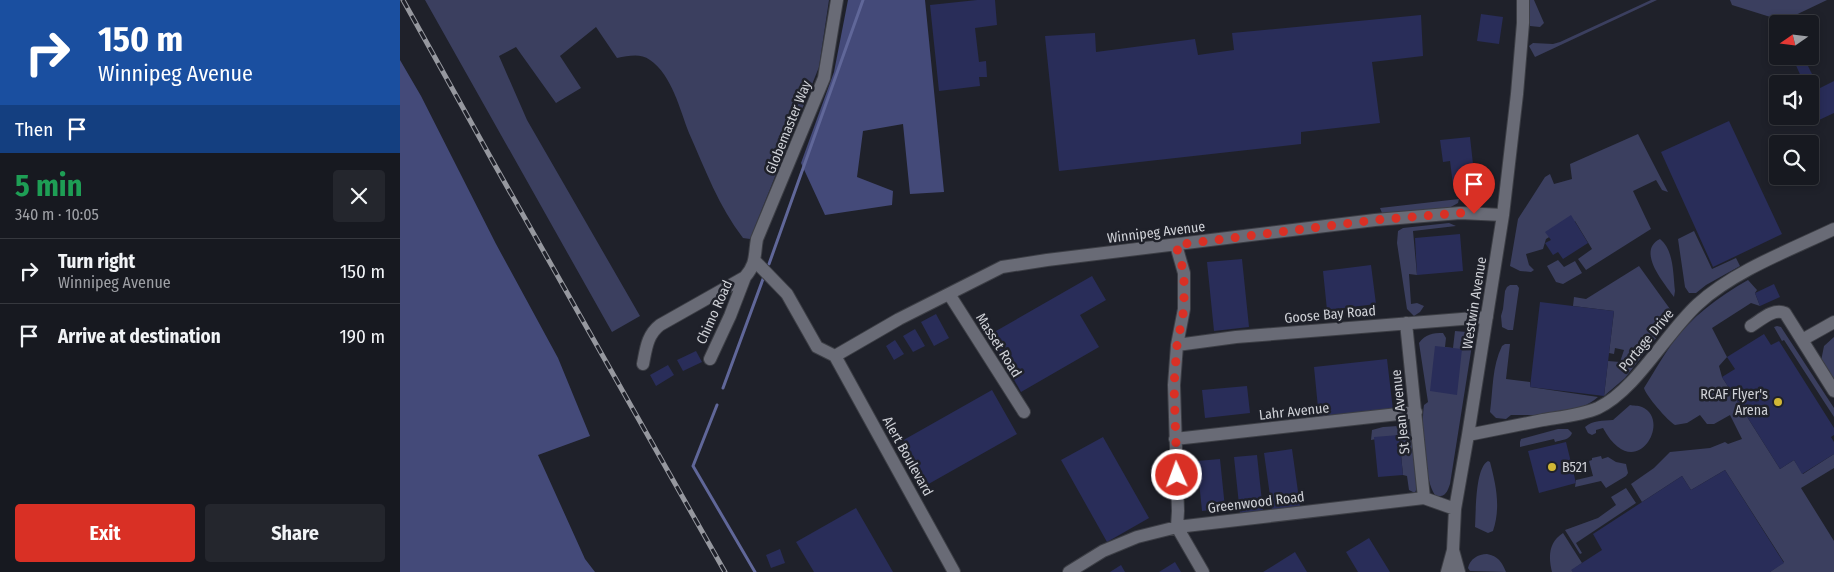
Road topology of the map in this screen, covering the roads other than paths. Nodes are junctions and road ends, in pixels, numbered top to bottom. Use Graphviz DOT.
graph roads {
  1 [pos="837,0"];
  2 [pos="1523,0"];
  3 [pos="1502,215"];
  4 [pos="1834,229"];
  5 [pos="1176,245"];
  6 [pos="755,261"];
  7 [pos="746,277"];
  8 [pos="949,294"];
  9 [pos="1486,317"];
  10 [pos="1834,322"];
  11 [pos="1406,323"];
  12 [pos="1751,326"];
  13 [pos="1802,340"];
  14 [pos="1177,345"];
  15 [pos="834,356"];
  16 [pos="710,359"];
  17 [pos="643,364"];
  18 [pos="1834,391"];
  19 [pos="1024,412"];
  20 [pos="1416,412"];
  21 [pos="1468,435"];
  22 [pos="1175,439"];
  23 [pos="1424,498"];
  24 [pos="1455,509"];
  25 [pos="1177,527"];
  26 [pos="1453,550"];
  27 [pos="954,572"];
  28 [pos="1069,572"];
  29 [pos="1203,572"];
  30 [pos="1447,572"];
  31 [pos="1459,572"];
  1 -- 6 [label="street, Globemaster Way"];
  2 -- 3 [label="street, Westwin Avenue"];
  3 -- 5 [label="street, Winnipeg Avenue"];
  3 -- 9 [label="street, Westwin Avenue"];
  4 -- 21 [label="street, Portage Drive"];
  5 -- 8 [label="street, Winnipeg Avenue"];
  5 -- 14 [label="street"];
  6 -- 7 [label="street, Chimo Road"];
  6 -- 15 [label="street"];
  7 -- 16 [label="street, Chimo Road"];
  7 -- 17 [label="street"];
  8 -- 15 [label="street, Winnipeg Avenue"];
  8 -- 19 [label="street, Masset Road"];
  9 -- 11 [label="street, Goose Bay Road"];
  9 -- 21 [label="street, Westwin Avenue"];
  10 -- 13 [label="street"];
  11 -- 14 [label="street, Goose Bay Road"];
  11 -- 20 [label="street, St Jean Avenue"];
  12 -- 13 [label="street"];
  13 -- 18 [label="street"];
  14 -- 22 [label="street"];
  15 -- 27 [label="street, Alert Boulevard"];
  20 -- 22 [label="street, Lahr Avenue"];
  20 -- 23 [label="street, St Jean Avenue"];
  21 -- 24 [label="street, Westwin Avenue"];
  22 -- 25 [label="street"];
  23 -- 24 [label="street, Greenwood Road"];
  23 -- 25 [label="street, Greenwood Road"];
  24 -- 26 [label="street, Westwin Avenue"];
  25 -- 28 [label="street, Greenwood Road"];
  25 -- 29 [label="street"];
  26 -- 30 [label="street, Westwin Avenue"];
  26 -- 31 [label="street, Westwin Avenue"];
}
